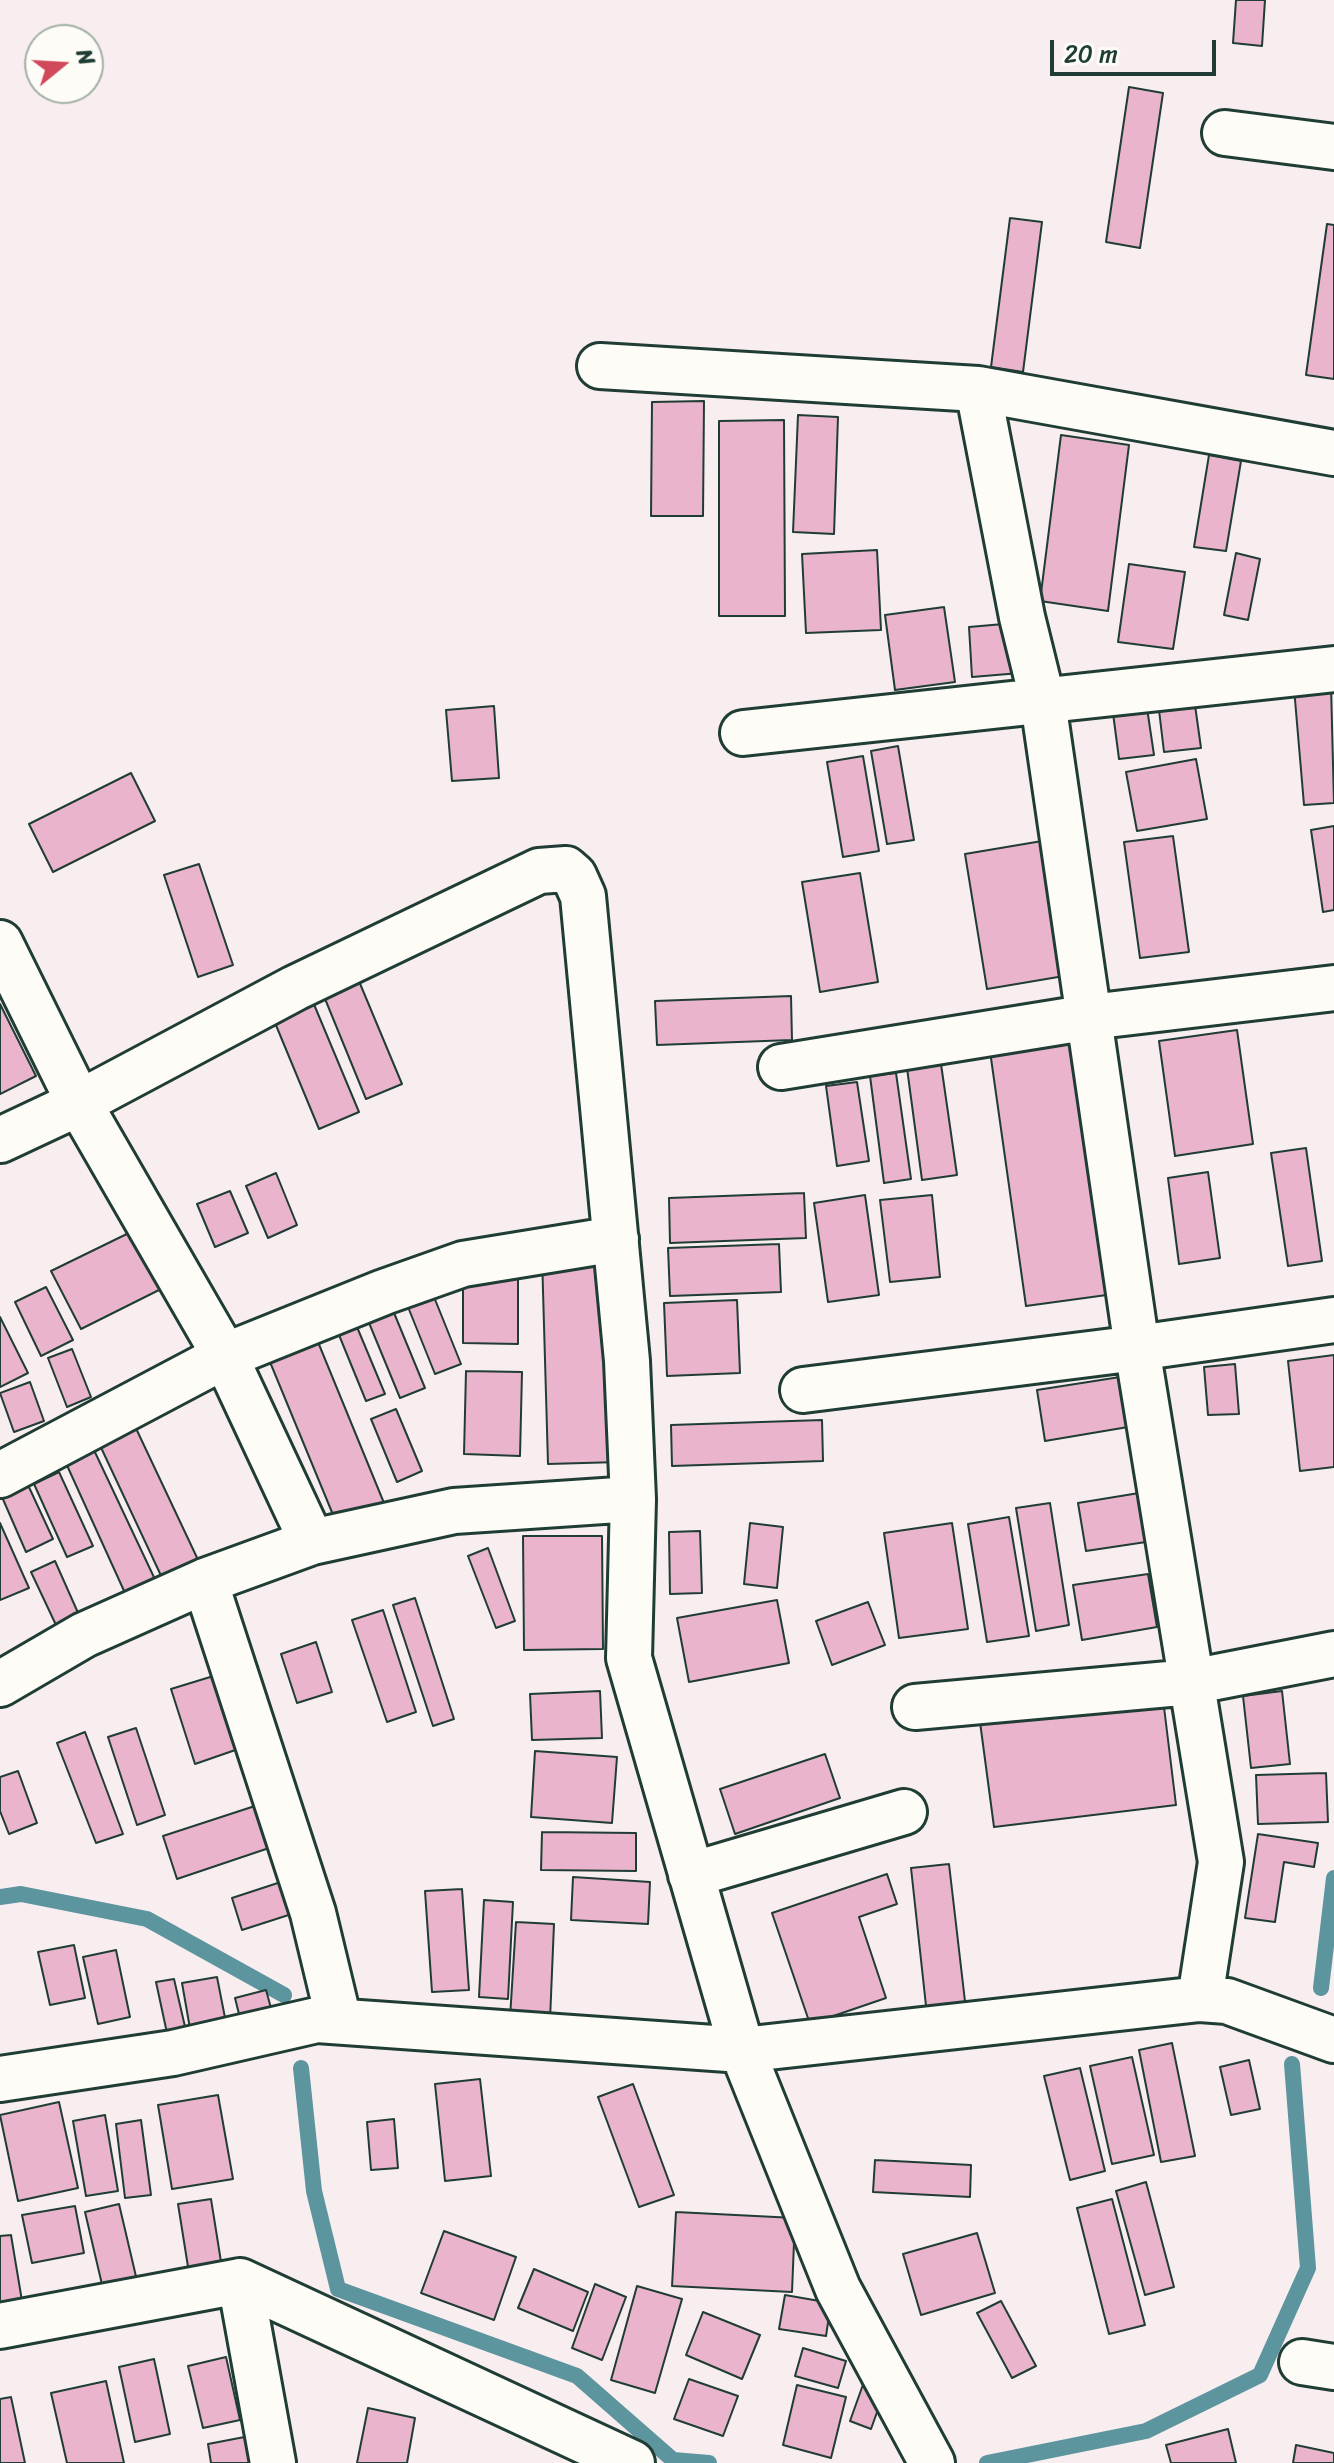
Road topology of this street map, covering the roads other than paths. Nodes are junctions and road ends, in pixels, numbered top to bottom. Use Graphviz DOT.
graph roads {
  1 [pos="1225,133"];
  2 [pos="1334,147"];
  3 [pos="600,366"];
  4 [pos="978,389"];
  5 [pos="1334,453"];
  6 [pos="1334,669"];
  7 [pos="1043,702"];
  8 [pos="743,733"];
  9 [pos="0,943"];
  10 [pos="1334,988"];
  11 [pos="1090,1017"];
  12 [pos="781,1067"];
  13 [pos="79,1103"];
  14 [pos="0,1140"];
  15 [pos="616,1239"];
  16 [pos="1334,1320"];
  17 [pos="1137,1348"];
  18 [pos="225,1356"];
  19 [pos="803,1390"];
  20 [pos="0,1475"];
  21 [pos="633,1499"];
  22 [pos="312,1542"];
  23 [pos="205,1581"];
  24 [pos="1334,1654"];
  25 [pos="1191,1682"];
  26 [pos="0,1684"];
  27 [pos="915,1707"];
  28 [pos="904,1812"];
  29 [pos="691,1875"];
  30 [pos="1200,1999"];
  31 [pos="339,2021"];
  32 [pos="1334,2040"];
  33 [pos="742,2050"];
  34 [pos="0,2079"];
  35 [pos="240,2281"];
  36 [pos="0,2326"];
  37 [pos="924,2449"];
  38 [pos="273,2463"];
  39 [pos="632,2463"];
  1 -- 2 [label="street"];
  3 -- 4 [label="street"];
  4 -- 5 [label="street"];
  4 -- 7 [label="street"];
  6 -- 7 [label="street"];
  7 -- 8 [label="street"];
  7 -- 11 [label="street"];
  9 -- 13 [label="street"];
  10 -- 11 [label="street"];
  11 -- 12 [label="street"];
  11 -- 17 [label="street"];
  13 -- 14 [label="street"];
  13 -- 15 [label="street"];
  13 -- 18 [label="street"];
  15 -- 18 [label="street"];
  15 -- 21 [label="street"];
  16 -- 17 [label="street"];
  17 -- 19 [label="street"];
  17 -- 25 [label="street"];
  18 -- 20 [label="street"];
  18 -- 22 [label="street"];
  21 -- 22 [label="street"];
  21 -- 29 [label="street"];
  22 -- 23 [label="street"];
  23 -- 26 [label="street"];
  23 -- 31 [label="street"];
  24 -- 25 [label="street"];
  25 -- 27 [label="street"];
  25 -- 30 [label="street"];
  28 -- 29 [label="street"];
  29 -- 33 [label="street"];
  30 -- 32 [label="street"];
  30 -- 33 [label="street"];
  31 -- 33 [label="street"];
  31 -- 34 [label="street"];
  33 -- 37 [label="street"];
  35 -- 36 [label="street"];
  35 -- 38 [label="street"];
  35 -- 39 [label="street"];
}
